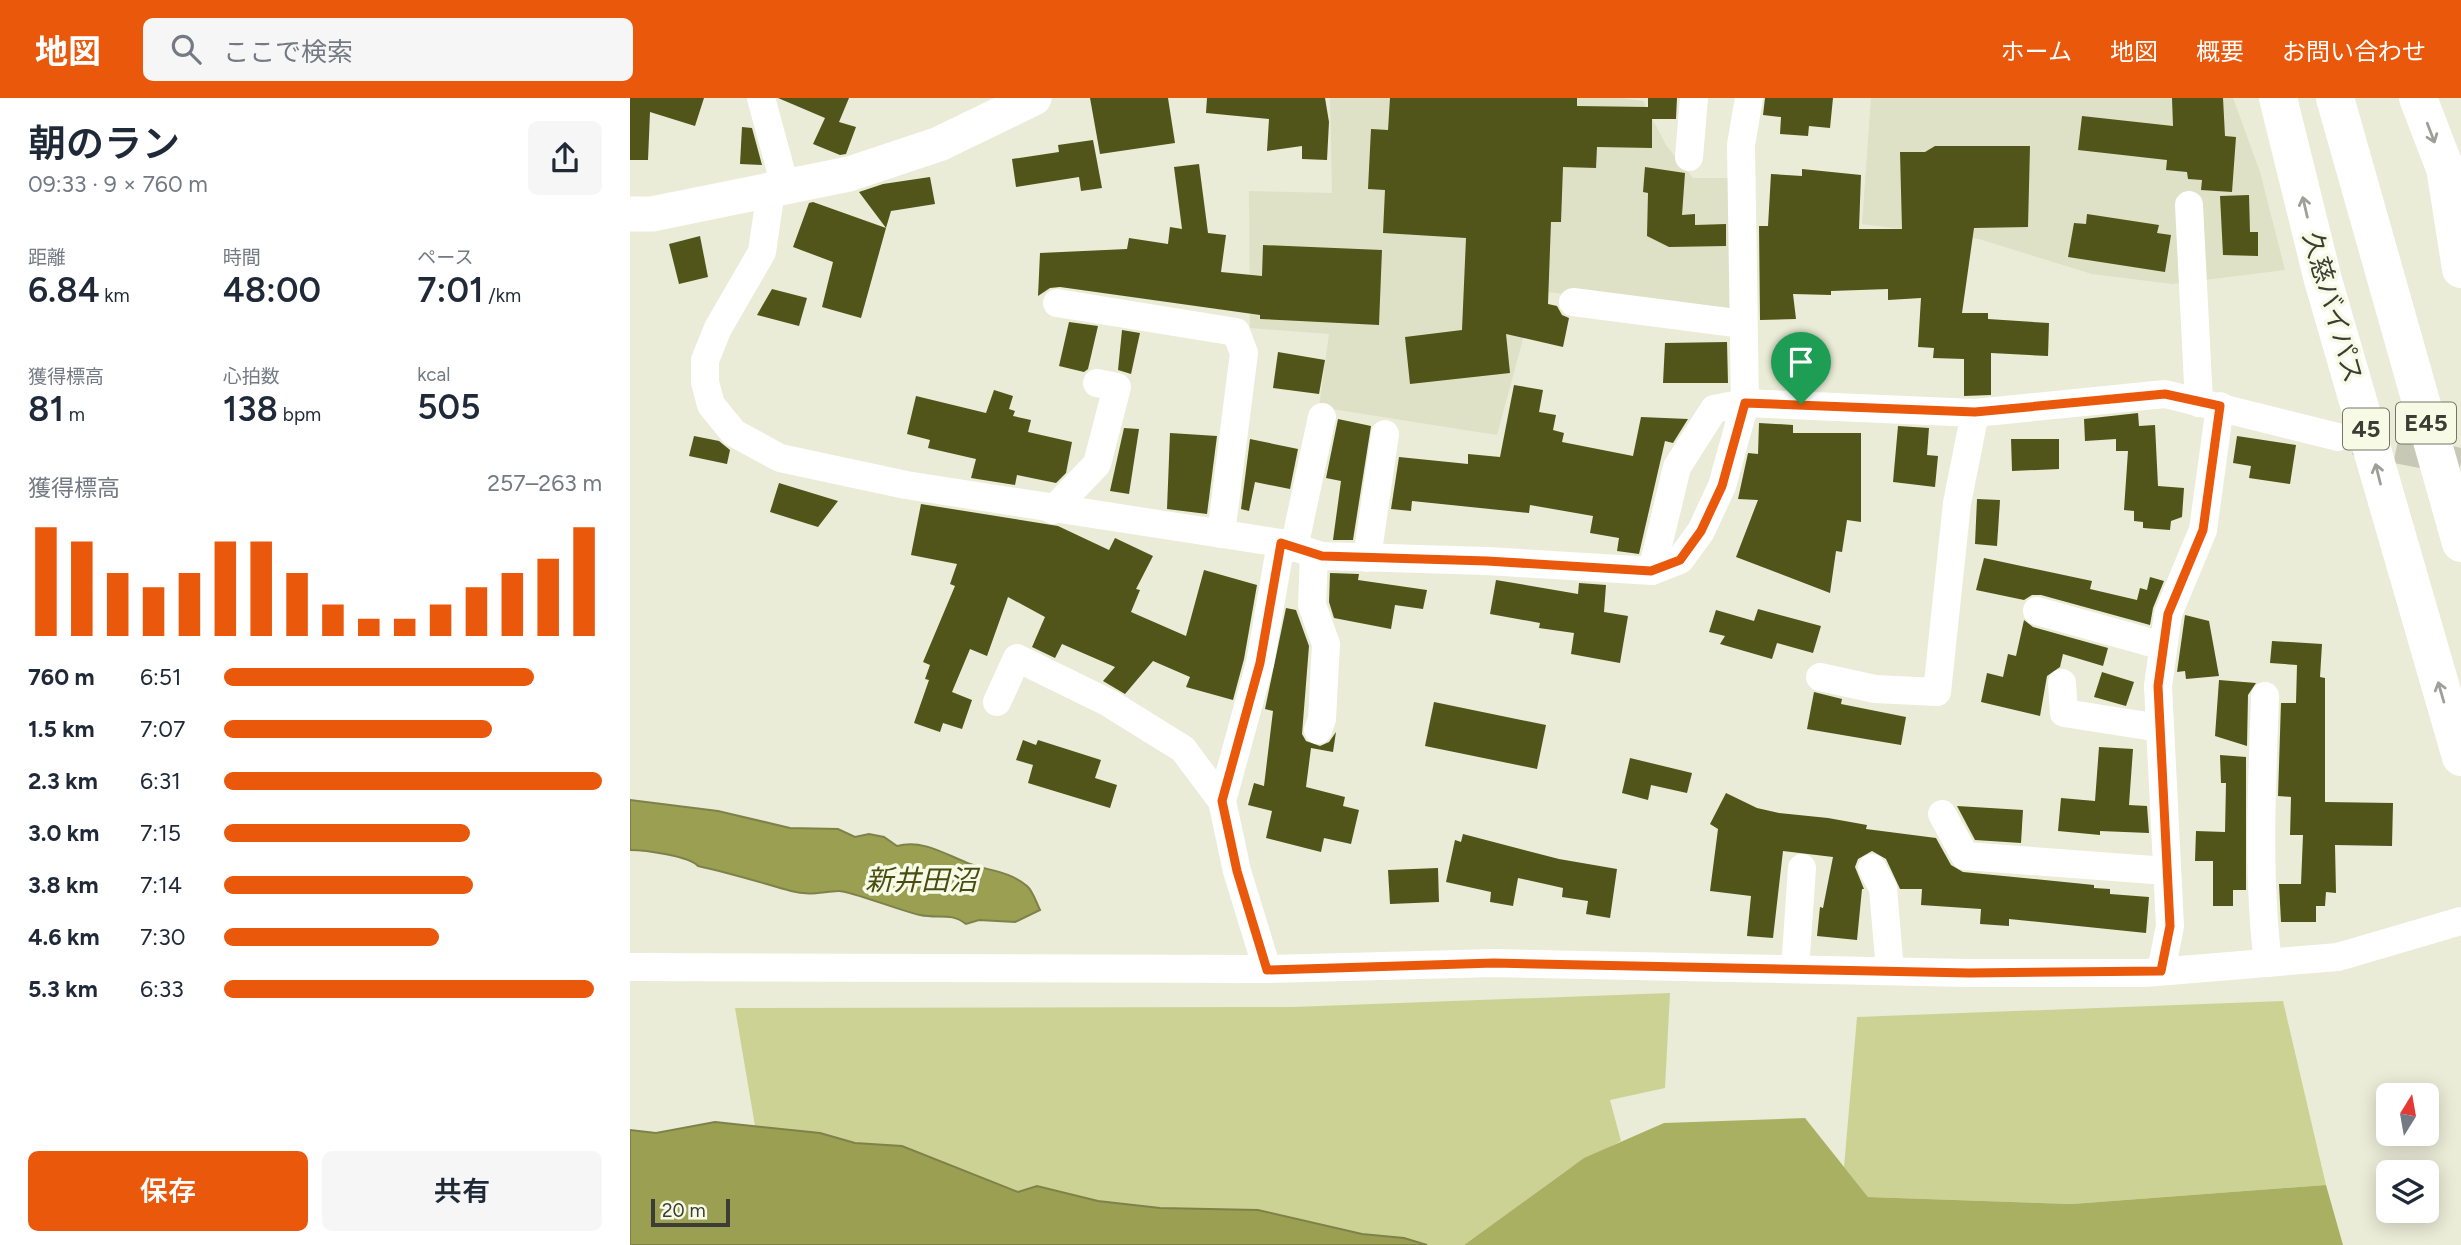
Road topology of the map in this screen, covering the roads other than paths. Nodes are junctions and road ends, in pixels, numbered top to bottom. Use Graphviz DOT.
graph roads {
  1 [pos="761,98"];
  2 [pos="1034,98"];
  3 [pos="1693,98"];
  4 [pos="1749,98"];
  5 [pos="2278,98"];
  6 [pos="2335,98"];
  7 [pos="2345,98"];
  8 [pos="2418,98"];
  9 [pos="1689,157"];
  10 [pos="2445,167"];
  11 [pos="778,188"];
  12 [pos="2189,205"];
  13 [pos="2461,212"];
  14 [pos="630,214"];
  15 [pos="2461,269"];
  16 [pos="2399,298"];
  17 [pos="1573,302"];
  18 [pos="1057,303"];
  19 [pos="1743,324"];
  20 [pos="1097,383"];
  21 [pos="1745,403"];
  22 [pos="2209,404"];
  23 [pos="1975,412"];
  24 [pos="1322,417"];
  25 [pos="1385,434"];
  26 [pos="2339,437"];
  27 [pos="2461,470"];
  28 [pos="1053,510"];
  29 [pos="1222,534"];
  30 [pos="2461,543"];
  31 [pos="1296,548"];
  32 [pos="1367,558"];
  33 [pos="1651,571"];
  34 [pos="2037,611"];
  35 [pos="2163,646"];
  36 [pos="1820,677"];
  37 [pos="2062,683"];
  38 [pos="2265,696"];
  39 [pos="997,702"];
  40 [pos="2160,728"];
  41 [pos="1318,730"];
  42 [pos="2461,757"];
  43 [pos="1222,801"];
  44 [pos="1942,814"];
  45 [pos="1802,868"];
  46 [pos="1872,868"];
  47 [pos="2168,871"];
  48 [pos="2461,921"];
  49 [pos="2268,963"];
  50 [pos="630,967"];
  51 [pos="1794,969"];
  52 [pos="1267,970"];
  53 [pos="1890,971"];
  54 [pos="2161,971"];
  1 -- 11 [label="street"];
  2 -- 11 [label="street"];
  3 -- 9 [label="street"];
  4 -- 19 [label="street"];
  42 -- 5 [label="highway, 久慈バイパス / 45, one-way"];
  6 -- 16 [label="highway, E45"];
  7 -- 16 [label="highway, E45"];
  8 -- 10 [label="highway, one-way"];
  10 -- 13 [label="highway"];
  10 -- 15 [label="highway"];
  11 -- 14 [label="street"];
  11 -- 28 [label="street"];
  12 -- 22 [label="street"];
  16 -- 27 [label="highway, E45"];
  16 -- 30 [label="highway, E45"];
  17 -- 19 [label="street"];
  18 -- 29 [label="street"];
  19 -- 21 [label="street"];
  20 -- 28 [label="street"];
  21 -- 23 [label="street"];
  21 -- 33 [label="street"];
  21 -- 33 [label="street"];
  22 -- 23 [label="street"];
  22 -- 26 [label="street"];
  22 -- 35 [label="street"];
  23 -- 36 [label="street"];
  24 -- 31 [label="street"];
  25 -- 32 [label="street"];
  28 -- 29 [label="street"];
  29 -- 31 [label="street"];
  31 -- 32 [label="street"];
  31 -- 41 [label="street"];
  31 -- 43 [label="street"];
  32 -- 33 [label="street"];
  34 -- 35 [label="street"];
  35 -- 40 [label="street"];
  37 -- 40 [label="street"];
  38 -- 49 [label="street"];
  39 -- 43 [label="street"];
  40 -- 47 [label="street"];
  43 -- 52 [label="street"];
  44 -- 47 [label="street"];
  45 -- 51 [label="street"];
  46 -- 53 [label="street"];
  47 -- 54 [label="street"];
  48 -- 49 [label="street"];
  49 -- 54 [label="street"];
  50 -- 52 [label="street"];
  51 -- 52 [label="street"];
  51 -- 53 [label="street"];
  53 -- 54 [label="street"];
}
